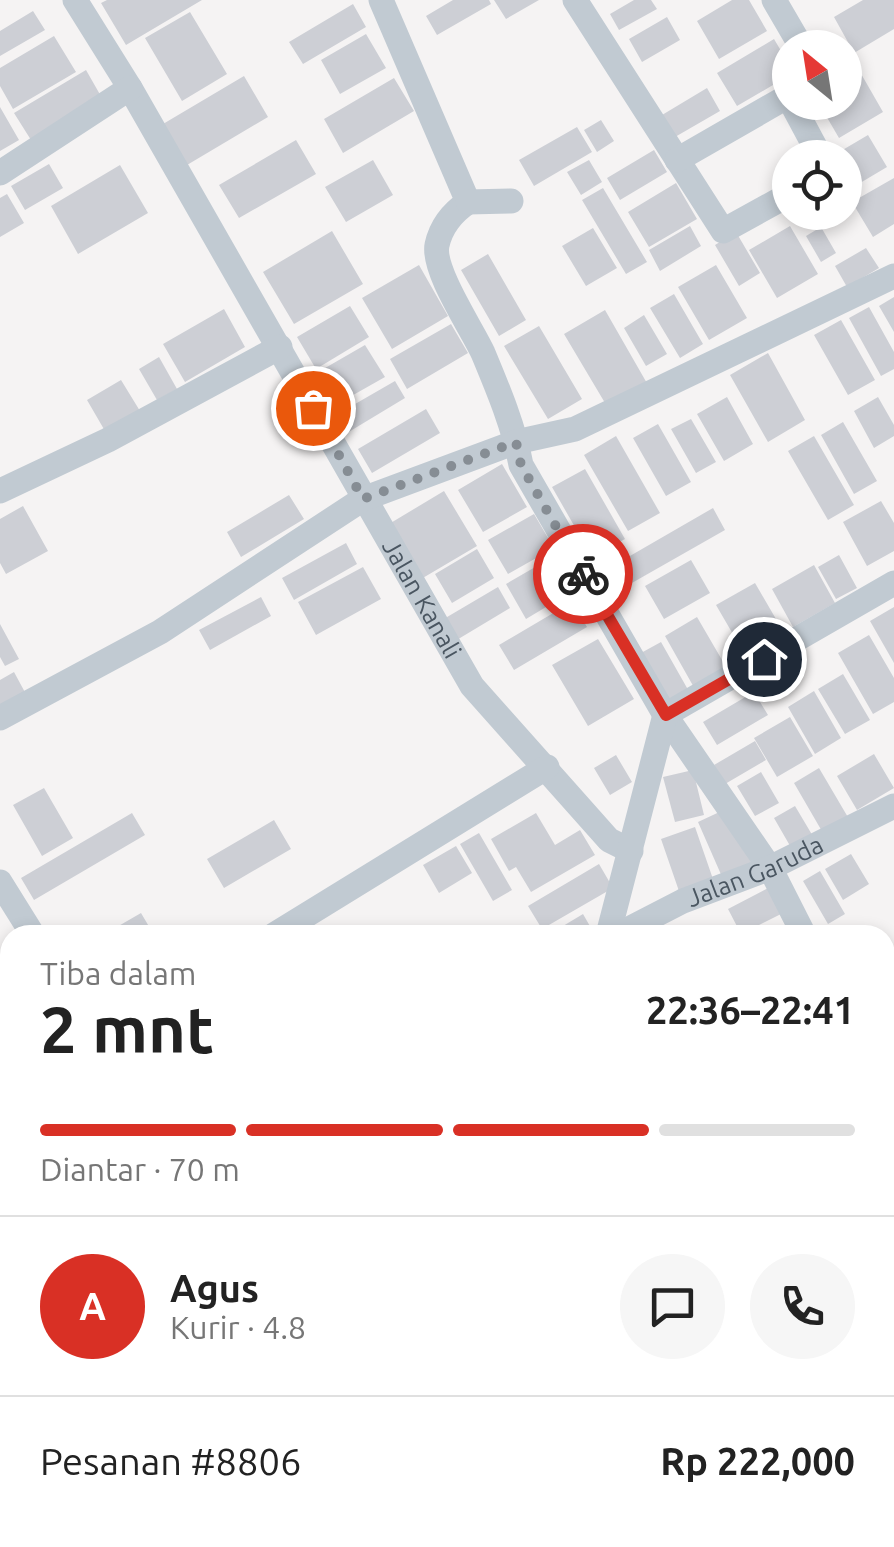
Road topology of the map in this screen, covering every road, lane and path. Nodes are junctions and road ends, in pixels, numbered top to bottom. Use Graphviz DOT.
graph roads {
  1 [pos="76,0"];
  2 [pos="381,0"];
  3 [pos="575,0"];
  4 [pos="774,0"];
  5 [pos="792,30"];
  6 [pos="130,88"];
  7 [pos="772,109"];
  8 [pos="677,160"];
  9 [pos="0,173"];
  10 [pos="511,201"];
  11 [pos="468,202"];
  12 [pos="772,204"];
  13 [pos="894,276"];
  14 [pos="280,347"];
  15 [pos="516,442"];
  16 [pos="0,491"];
  17 [pos="363,499"];
  18 [pos="894,583"];
  19 [pos="666,715"];
  20 [pos="0,718"];
  21 [pos="547,767"];
  22 [pos="894,806"];
  23 [pos="631,851"];
  24 [pos="770,868"];
  25 [pos="0,882"];
  26 [pos="26,925"];
  27 [pos="290,925"];
  28 [pos="611,925"];
  29 [pos="636,925"];
  30 [pos="799,925"];
  1 -- 6 [label="street, Jalan Kanali"];
  2 -- 11 [label="street"];
  3 -- 8 [label="street"];
  4 -- 5 [label="street"];
  6 -- 9 [label="street"];
  6 -- 14 [label="street, Jalan Kanali"];
  7 -- 8 [label="street"];
  8 -- 12 [label="street"];
  10 -- 11 [label="street"];
  11 -- 15 [label="street"];
  13 -- 15 [label="street"];
  14 -- 16 [label="street"];
  14 -- 17 [label="street, Jalan Kanali"];
  15 -- 17 [label="street"];
  15 -- 19 [label="street"];
  17 -- 20 [label="street"];
  17 -- 21 [label="street, Jalan Kanali"];
  18 -- 19 [label="street"];
  19 -- 23 [label="street"];
  19 -- 24 [label="street"];
  21 -- 23 [label="street, Jalan Kanali"];
  21 -- 27 [label="street"];
  22 -- 24 [label="street, Jalan Garuda"];
  23 -- 28 [label="street"];
  24 -- 29 [label="street, Jalan Garuda"];
  24 -- 30 [label="street"];
  25 -- 26 [label="street"];
}
